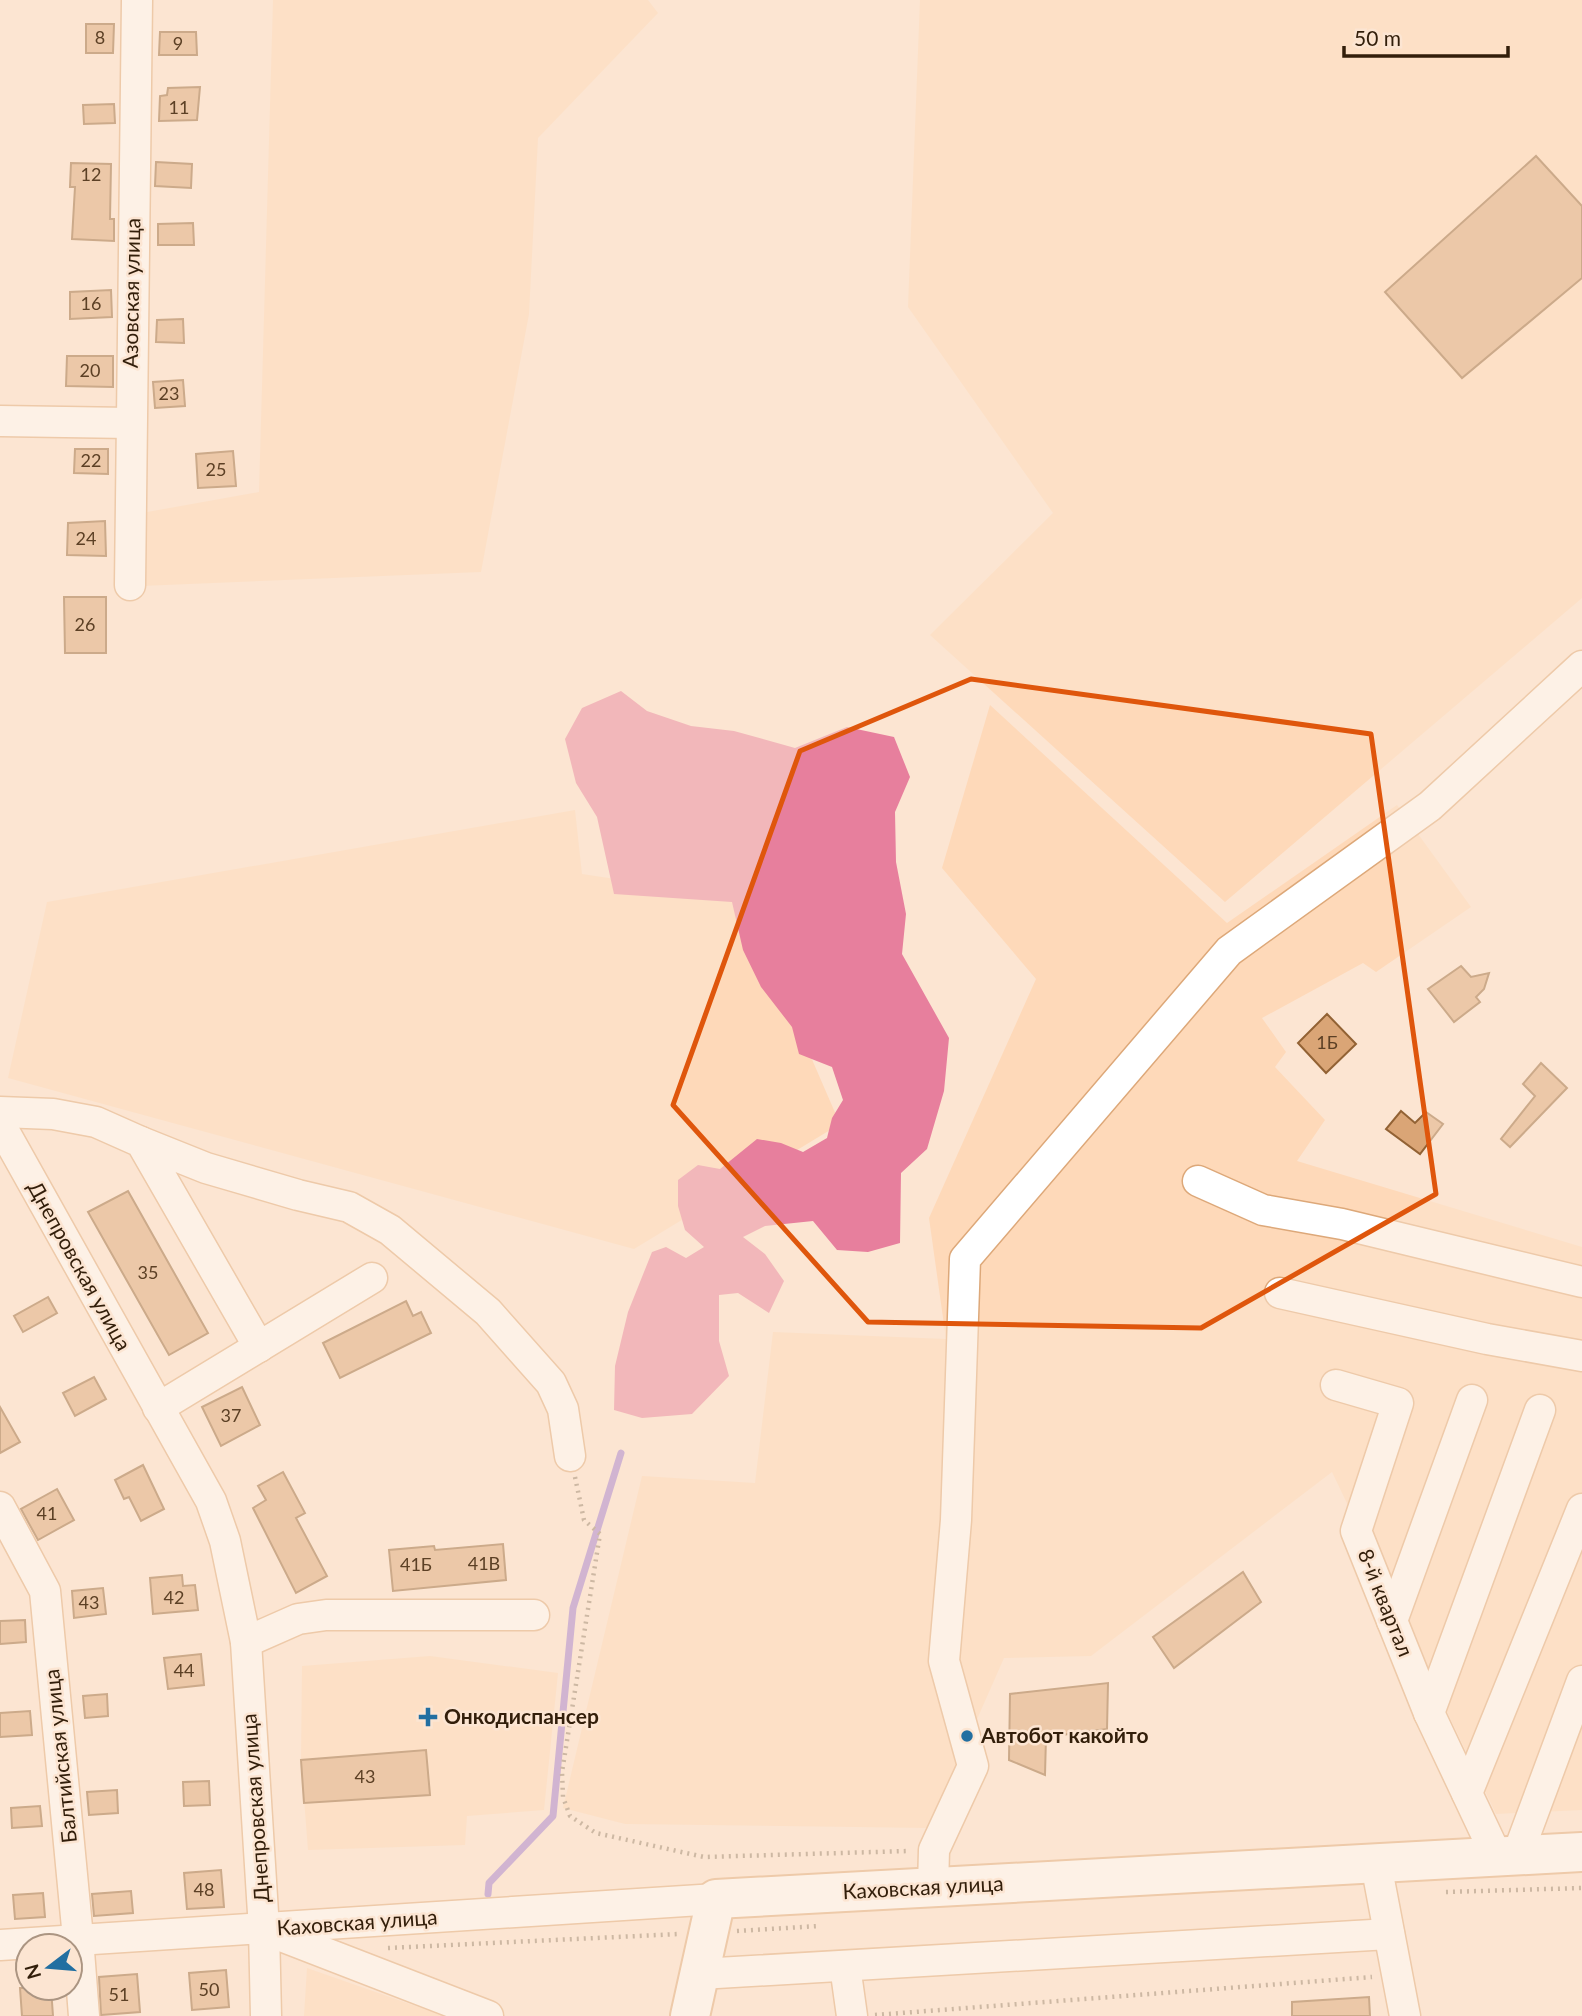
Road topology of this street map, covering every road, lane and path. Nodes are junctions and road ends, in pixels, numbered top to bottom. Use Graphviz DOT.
graph roads {
  1 [pos="137,0"];
  2 [pos="0,421"];
  3 [pos="130,423"];
  4 [pos="130,585"];
  5 [pos="1582,666"];
  6 [pos="0,1112"];
  7 [pos="0,1124"];
  8 [pos="141,1142"];
  9 [pos="1198,1181"];
  10 [pos="372,1278"];
  11 [pos="1582,1282"];
  12 [pos="1280,1293"];
  13 [pos="259,1347"];
  14 [pos="1582,1356"];
  15 [pos="1336,1385"];
  16 [pos="1472,1401"];
  17 [pos="159,1408"];
  18 [pos="1540,1410"];
  19 [pos="570,1456"];
  20 [pos="0,1507"];
  21 [pos="1582,1509"];
  22 [pos="534,1615"];
  23 [pos="1392,1621"];
  24 [pos="246,1642"];
  25 [pos="1582,1681"];
  26 [pos="1429,1713"];
  27 [pos="1467,1793"];
  28 [pos="1582,1852"];
  29 [pos="1507,1856"];
  30 [pos="1376,1864"];
  31 [pos="933,1869"];
  32 [pos="716,1899"];
  33 [pos="264,1929"];
  34 [pos="77,1932"];
  35 [pos="1389,1934"];
  36 [pos="84,1938"];
  37 [pos="845,1966"];
  38 [pos="700,1975"];
  39 [pos="1382,1976"];
  40 [pos="861,2015"];
  41 [pos="267,2016"];
  42 [pos="488,2016"];
  43 [pos="690,2016"];
  44 [pos="1405,2016"];
  1 -- 3 [label="street, Азовская улица"];
  2 -- 3 [label="street"];
  3 -- 4 [label="street, Азовская улица"];
  5 -- 31 [label="street"];
  6 -- 8 [label="street"];
  7 -- 17 [label="street, Днепровская улица"];
  8 -- 13 [label="street"];
  8 -- 19 [label="street"];
  9 -- 11 [label="street"];
  10 -- 13 [label="street"];
  12 -- 14 [label="street"];
  13 -- 17 [label="street"];
  15 -- 23 [label="street, 8-й квартал"];
  16 -- 23 [label="street"];
  17 -- 24 [label="street, Днепровская улица"];
  18 -- 26 [label="street"];
  19 -- 31 [label="path"];
  20 -- 34 [label="street, Балтийская улица"];
  21 -- 27 [label="street"];
  22 -- 24 [label="street"];
  23 -- 26 [label="street, 8-й квартал"];
  24 -- 33 [label="street, Днепровская улица"];
  25 -- 29 [label="street"];
  26 -- 27 [label="street, 8-й квартал"];
  27 -- 29 [label="street, 8-й квартал"];
  28 -- 29 [label="main road, Каховская улица"];
  29 -- 30 [label="main road, Каховская улица"];
  30 -- 31 [label="main road, Каховская улица"];
  30 -- 35 [label="street"];
  31 -- 32 [label="main road, Каховская улица"];
  32 -- 33 [label="street, Каховская улица"];
  32 -- 38 [label="main road"];
  33 -- 36 [label="street, Каховская улица"];
  33 -- 41 [label="street, Днепровская улица"];
  33 -- 42 [label="street"];
  35 -- 37 [label="street"];
  35 -- 44 [label="street"];
  37 -- 38 [label="street"];
  37 -- 40 [label="street"];
  38 -- 43 [label="main road"];
  39 -- 40 [label="path"];
}
